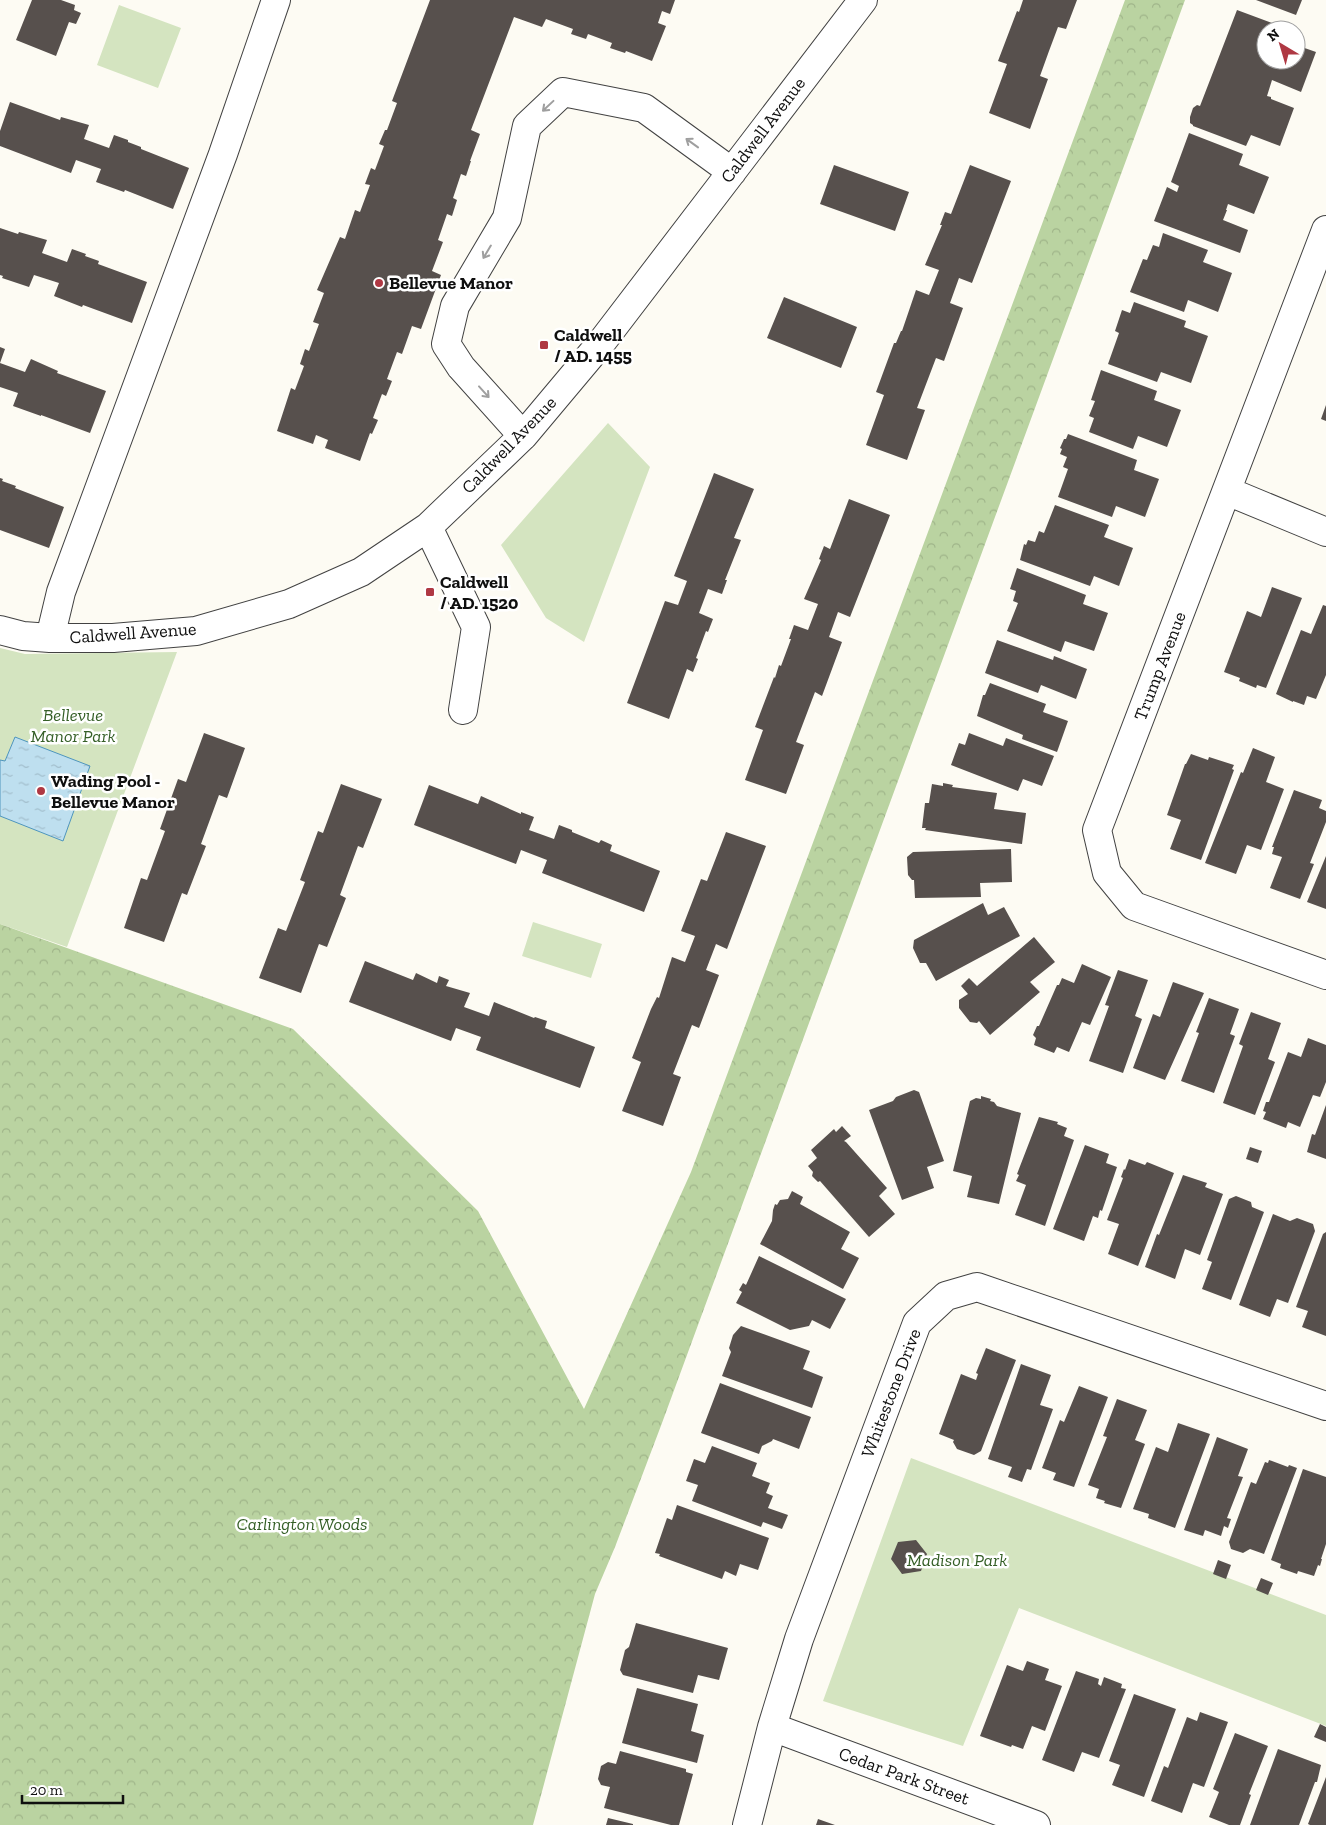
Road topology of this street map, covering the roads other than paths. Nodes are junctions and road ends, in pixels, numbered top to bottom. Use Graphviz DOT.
graph roads {
  1 [pos="276,0"];
  2 [pos="863,0"];
  3 [pos="732,172"];
  4 [pos="1326,230"];
  5 [pos="523,436"];
  6 [pos="1227,491"];
  7 [pos="428,526"];
  8 [pos="1326,532"];
  9 [pos="0,630"];
  10 [pos="50,638"];
  11 [pos="463,710"];
  12 [pos="1326,975"];
  13 [pos="1326,1406"];
  14 [pos="772,1727"];
  15 [pos="746,1825"];
  16 [pos="1036,1825"];
  1 -- 10 [label="street"];
  2 -- 3 [label="street, Caldwell Avenue"];
  3 -- 5 [label="street, Caldwell Avenue"];
  3 -- 5 [label="street, one-way"];
  4 -- 6 [label="street, Trump Avenue"];
  5 -- 7 [label="street, Caldwell Avenue"];
  6 -- 8 [label="street"];
  6 -- 12 [label="street, Trump Avenue"];
  7 -- 10 [label="street, Caldwell Avenue"];
  7 -- 11 [label="street"];
  9 -- 10 [label="street, Caldwell Avenue"];
  13 -- 14 [label="street, Whitestone Drive"];
  14 -- 15 [label="street, Whitestone Drive"];
  14 -- 16 [label="street, Cedar Park Street"];
}
